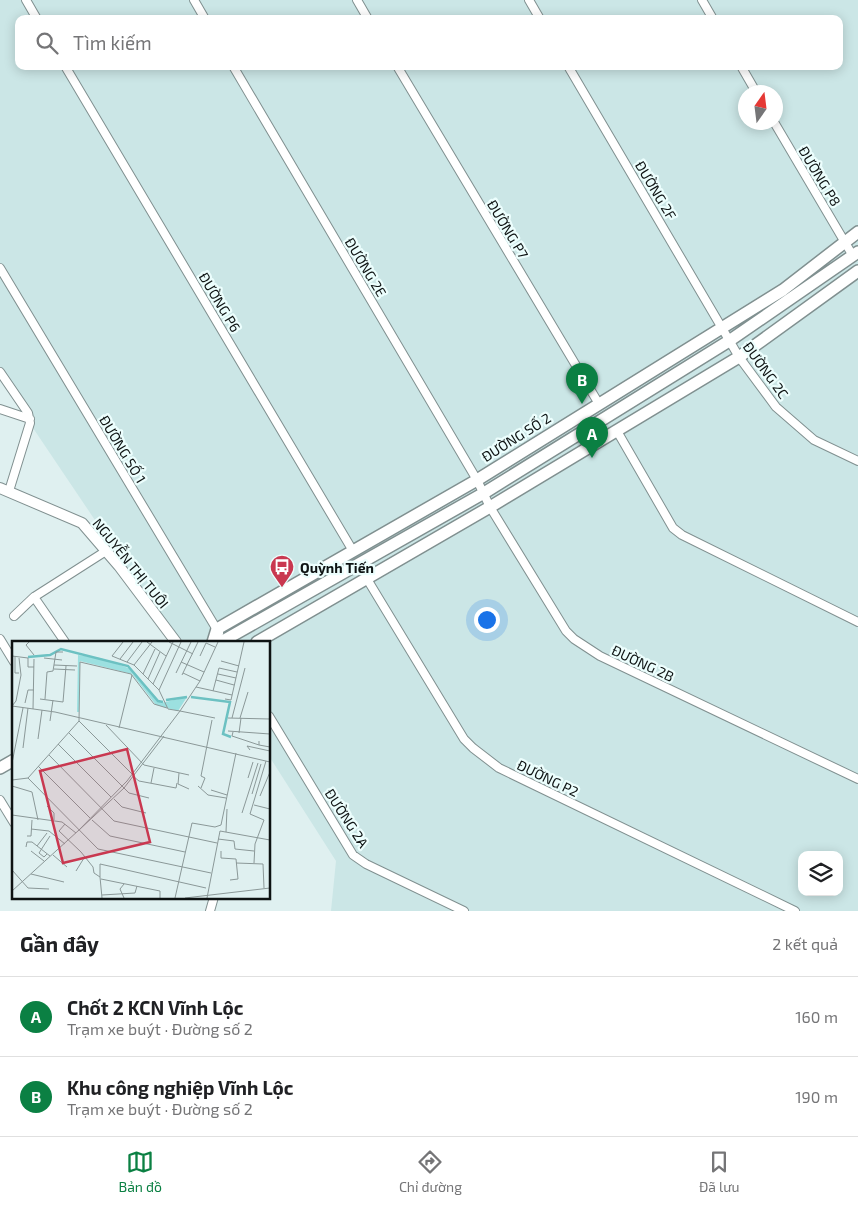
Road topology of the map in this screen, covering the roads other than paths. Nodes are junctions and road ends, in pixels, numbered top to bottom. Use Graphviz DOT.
graph roads {
  1 [pos="26,0"];
  2 [pos="194,0"];
  3 [pos="357,0"];
  4 [pos="529,0"];
  5 [pos="702,0"];
  6 [pos="35,15"];
  7 [pos="203,15"];
  8 [pos="366,15"];
  9 [pos="538,15"];
  10 [pos="711,15"];
  11 [pos="67,70"];
  12 [pos="235,70"];
  13 [pos="399,70"];
  14 [pos="570,70"];
  15 [pos="743,70"];
  16 [pos="752,85"];
  17 [pos="779,130"];
  18 [pos="858,232"];
  19 [pos="845,242"];
  20 [pos="855,254"];
  21 [pos="0,268"];
  22 [pos="858,272"];
  23 [pos="722,328"];
  24 [pos="729,341"];
  25 [pos="739,357"];
  26 [pos="0,372"];
  27 [pos="598,404"];
  28 [pos="0,409"];
  29 [pos="30,419"];
  30 [pos="616,431"];
  31 [pos="858,461"];
  32 [pos="477,480"];
  33 [pos="4,490"];
  34 [pos="484,493"];
  35 [pos="490,507"];
  36 [pos="106,551"];
  37 [pos="354,551"];
  38 [pos="366,579"];
  39 [pos="34,598"];
  40 [pos="14,616"];
  41 [pos="858,622"];
  42 [pos="217,629"];
  43 [pos="0,639"];
  44 [pos="64,641"];
  45 [pos="175,641"];
  46 [pos="221,641"];
  47 [pos="223,641"];
  48 [pos="259,641"];
  49 [pos="12,659"];
  50 [pos="270,718"];
  51 [pos="12,761"];
  52 [pos="0,768"];
  53 [pos="858,779"];
  54 [pos="0,800"];
  55 [pos="12,820"];
  56 [pos="214,898"];
  57 [pos="210,911"];
  58 [pos="464,911"];
  59 [pos="795,911"];
  1 -- 6 [label="street"];
  2 -- 7 [label="street"];
  3 -- 8 [label="street"];
  4 -- 9 [label="street"];
  5 -- 10 [label="street"];
  11 -- 37 [label="street, ĐƯỜNG P6"];
  12 -- 32 [label="street, ĐƯỜNG 2E"];
  13 -- 27 [label="street, ĐƯỜNG P7"];
  14 -- 23 [label="street, ĐƯỜNG 2F"];
  15 -- 16 [label="street"];
  17 -- 19 [label="street, ĐƯỜNG P8"];
  18 -- 19 [label="main road, ĐƯỜNG SỐ 2"];
  19 -- 20 [label="street, ĐƯỜNG P8"];
  19 -- 23 [label="main road, ĐƯỜNG SỐ 2"];
  20 -- 24 [label="main road"];
  21 -- 42 [label="street, ĐƯỜNG SỐ 1"];
  22 -- 25 [label="main road"];
  23 -- 24 [label="street, ĐƯỜNG 2F"];
  23 -- 27 [label="main road, ĐƯỜNG SỐ 2"];
  24 -- 25 [label="street, ĐƯỜNG 2C"];
  24 -- 34 [label="main road"];
  25 -- 30 [label="main road"];
  25 -- 31 [label="street, ĐƯỜNG 2C"];
  26 -- 29 [label="street"];
  27 -- 32 [label="main road, ĐƯỜNG SỐ 2"];
  28 -- 29 [label="street"];
  29 -- 33 [label="street"];
  30 -- 35 [label="main road"];
  30 -- 41 [label="street"];
  32 -- 34 [label="street, ĐƯỜNG 2E"];
  32 -- 37 [label="main road, ĐƯỜNG SỐ 2"];
  33 -- 36 [label="street, NGUYỄN THỊ TUÔI"];
  34 -- 35 [label="street, ĐƯỜNG 2B"];
  34 -- 47 [label="main road"];
  35 -- 38 [label="main road"];
  35 -- 53 [label="street, ĐƯỜNG 2B"];
  36 -- 39 [label="street"];
  36 -- 45 [label="street, NGUYỄN THỊ TUÔI"];
  37 -- 42 [label="main road, ĐƯỜNG SỐ 2"];
  38 -- 48 [label="main road"];
  38 -- 59 [label="street, ĐƯỜNG P2"];
  39 -- 40 [label="street"];
  39 -- 44 [label="street"];
  42 -- 46 [label="main road"];
  43 -- 49 [label="street"];
  50 -- 58 [label="street, ĐƯỜNG 2A"];
  51 -- 52 [label="main road"];
  54 -- 55 [label="street"];
  56 -- 57 [label="street"];
}
